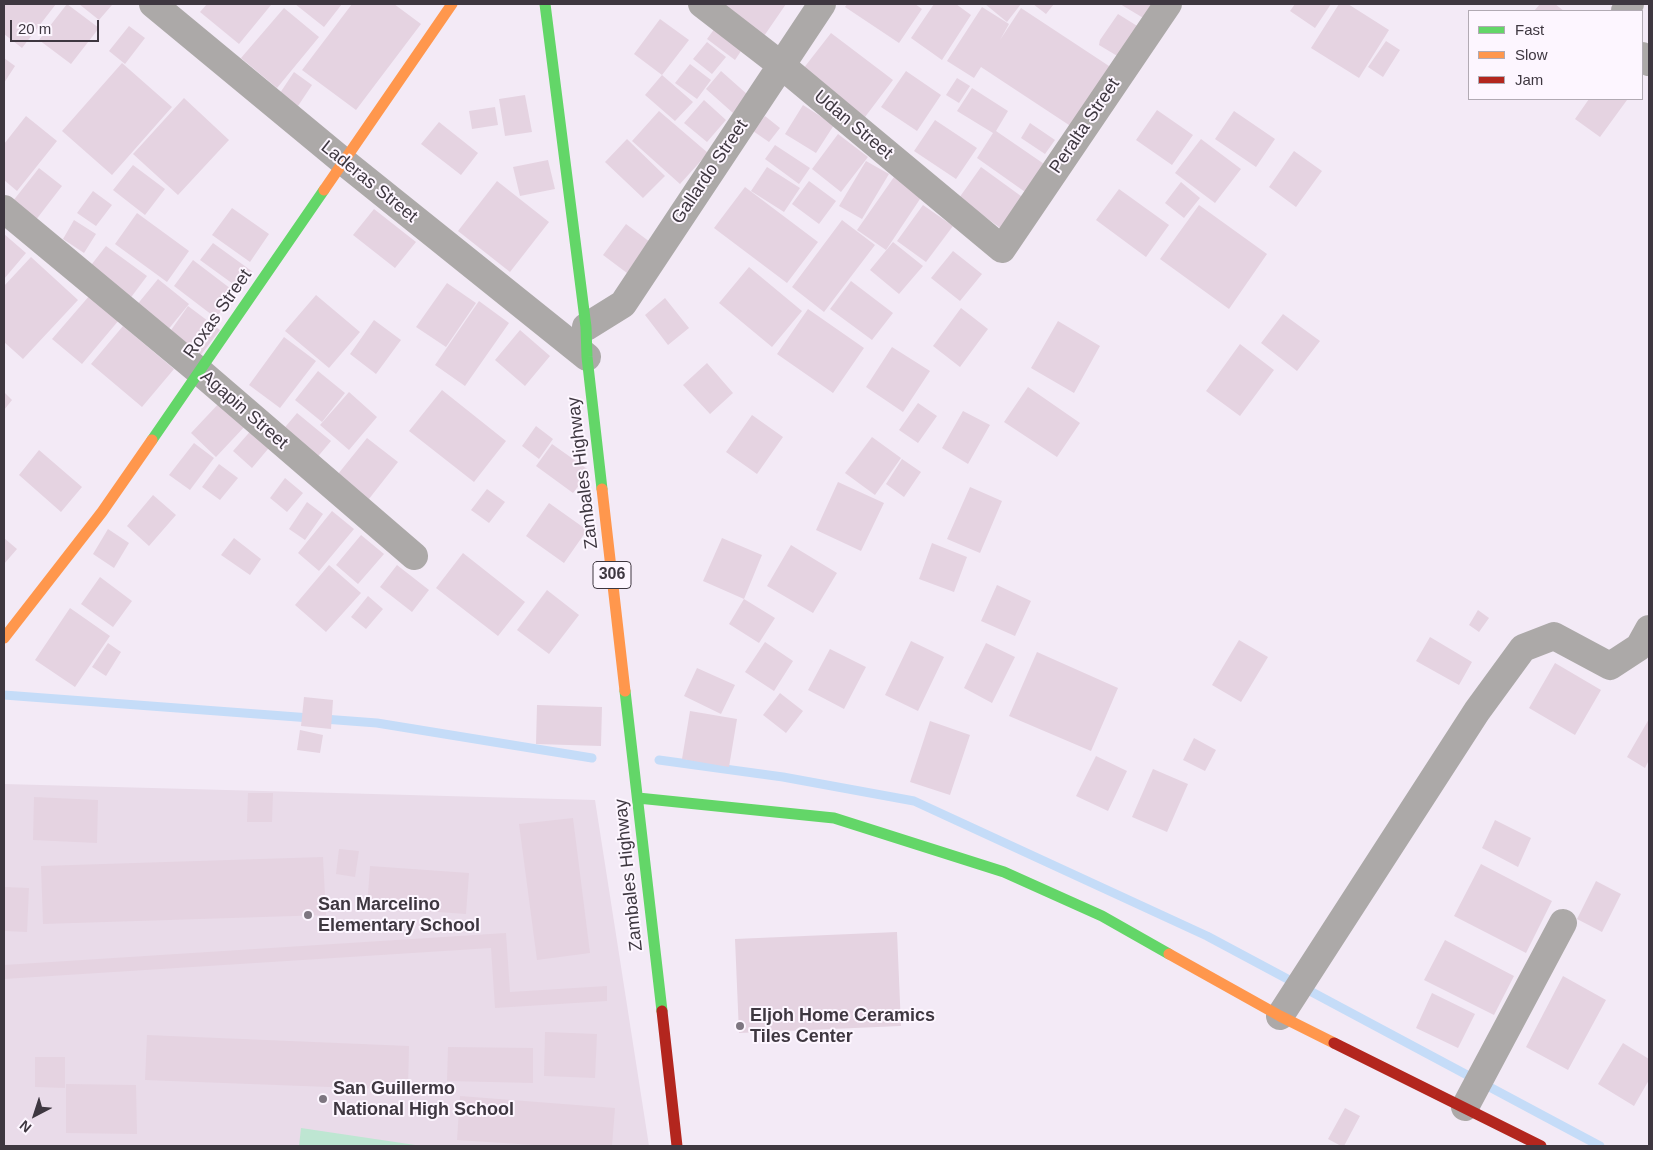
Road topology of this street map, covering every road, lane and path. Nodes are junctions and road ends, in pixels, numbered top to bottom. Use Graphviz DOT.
graph roads {
  1 [pos="153,4"];
  2 [pos="452,4"];
  3 [pos="545,4"];
  4 [pos="702,4"];
  5 [pos="822,4"];
  6 [pos="1168,4"];
  7 [pos="781,65"];
  8 [pos="344,162"];
  9 [pos="4,209"];
  10 [pos="1002,249"];
  11 [pos="586,327"];
  12 [pos="587,357"];
  13 [pos="199,371"];
  14 [pos="414,556"];
  15 [pos="1649,628"];
  16 [pos="4,638"];
  17 [pos="638,798"];
  18 [pos="1563,923"];
  19 [pos="1284,1009"];
  20 [pos="1470,1099"];
  21 [pos="1532,1144"];
  22 [pos="677,1146"];
  1 -- 8 [label="street, Laderas Street"];
  2 -- 8 [label="street, Roxas Street"];
  3 -- 11 [label="street, Zambales Highway / 306"];
  4 -- 7 [label="street, Udan Street"];
  5 -- 7 [label="street, Gallardo Street"];
  6 -- 10 [label="street, Peralta Street"];
  7 -- 10 [label="street, Udan Street"];
  7 -- 11 [label="street, Gallardo Street"];
  8 -- 12 [label="street, Laderas Street"];
  8 -- 13 [label="street, Roxas Street"];
  9 -- 13 [label="street, Agapin Street"];
  11 -- 12 [label="street, Zambales Highway / 306"];
  12 -- 17 [label="street, Zambales Highway / 306"];
  13 -- 14 [label="street, Agapin Street"];
  13 -- 16 [label="street, Roxas Street"];
  15 -- 19 [label="street"];
  17 -- 19 [label="street"];
  17 -- 22 [label="street, Zambales Highway / 306"];
  18 -- 20 [label="street"];
  19 -- 20 [label="street"];
  20 -- 21 [label="street"];
}
